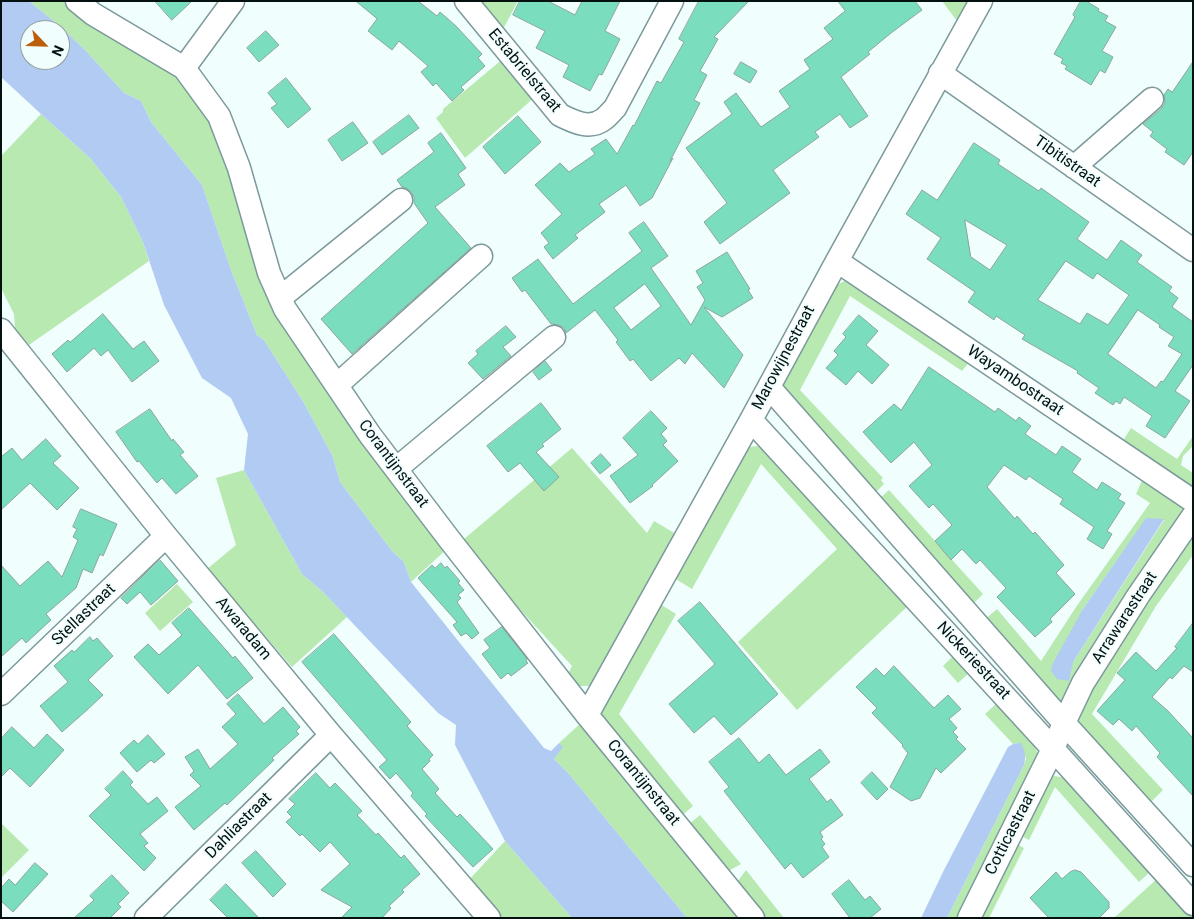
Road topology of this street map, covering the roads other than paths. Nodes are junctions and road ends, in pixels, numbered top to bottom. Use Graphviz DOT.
graph roads {
  1 [pos="77,1"];
  2 [pos="234,1"];
  3 [pos="466,1"];
  4 [pos="672,1"];
  5 [pos="981,1"];
  6 [pos="184,68"];
  7 [pos="940,73"];
  8 [pos="1152,99"];
  9 [pos="1074,167"];
  10 [pos="401,200"];
  11 [pos="1193,250"];
  12 [pos="481,256"];
  13 [pos="837,260"];
  14 [pos="280,298"];
  15 [pos="2,332"];
  16 [pos="554,337"];
  17 [pos="337,385"];
  18 [pos="769,387"];
  19 [pos="751,420"];
  20 [pos="396,469"];
  21 [pos="1193,501"];
  22 [pos="1193,516"];
  23 [pos="166,536"];
  24 [pos="1,694"];
  25 [pos="587,716"];
  26 [pos="1064,723"];
  27 [pos="331,735"];
  28 [pos="1053,749"];
  29 [pos="1193,865"];
  30 [pos="1193,904"];
  31 [pos="146,918"];
  32 [pos="489,918"];
  33 [pos="753,918"];
  34 [pos="969,918"];
  1 -- 6 [label="street, Corantijnstraat"];
  2 -- 6 [label="street"];
  3 -- 4 [label="street, Estabrielstraat"];
  5 -- 7 [label="street, Marowijnestraat"];
  6 -- 14 [label="street, Corantijnstraat"];
  7 -- 9 [label="street, Tibitistraat"];
  7 -- 13 [label="street, Marowijnestraat"];
  8 -- 9 [label="street"];
  9 -- 11 [label="street, Tibitistraat"];
  10 -- 14 [label="street"];
  12 -- 17 [label="street"];
  13 -- 18 [label="street, Marowijnestraat"];
  13 -- 21 [label="street, Wayambostraat"];
  14 -- 17 [label="street, Corantijnstraat"];
  15 -- 23 [label="street, Awaradam"];
  16 -- 20 [label="street"];
  17 -- 20 [label="street, Corantijnstraat"];
  18 -- 19 [label="street, Marowijnestraat"];
  18 -- 26 [label="street, Nickeriestraat"];
  19 -- 25 [label="street, Marowijnestraat"];
  19 -- 28 [label="street, Nickeriestraat"];
  20 -- 25 [label="street, Corantijnstraat"];
  22 -- 26 [label="street, Arrawarastraat"];
  23 -- 24 [label="street, Stellastraat"];
  23 -- 27 [label="street, Awaradam"];
  25 -- 33 [label="street, Corantijnstraat"];
  26 -- 28 [label="street, Arrawarastraat"];
  26 -- 29 [label="street, Nickeriestraat"];
  27 -- 31 [label="street, Dahliastraat"];
  27 -- 32 [label="street, Awaradam"];
  28 -- 30 [label="street, Nickeriestraat"];
  28 -- 34 [label="street, Cotticastraat"];
}
